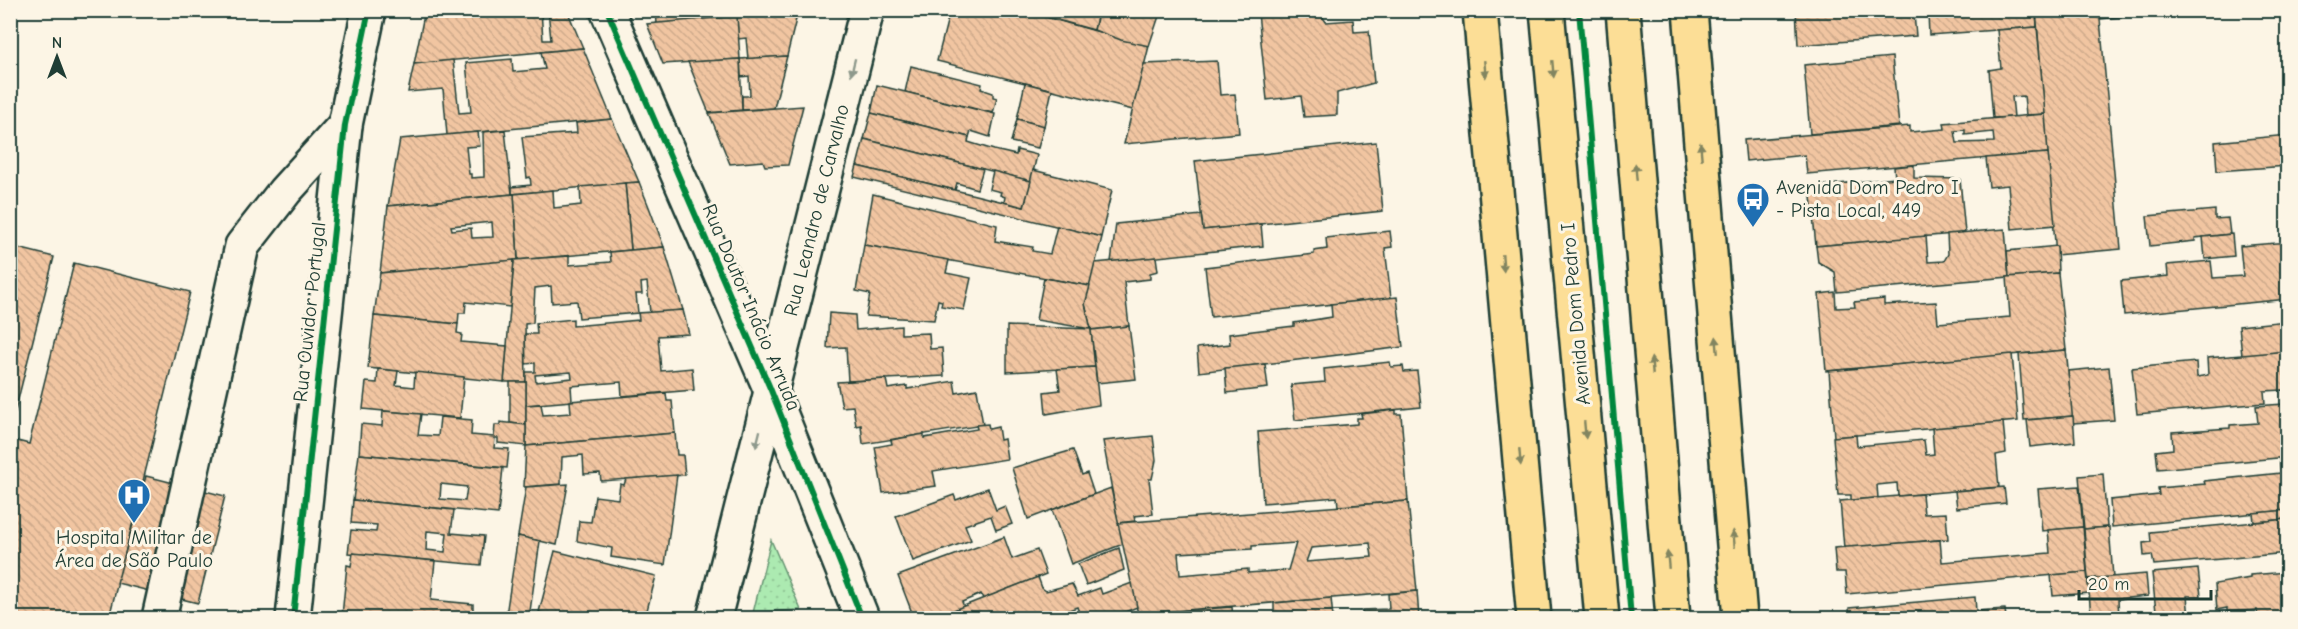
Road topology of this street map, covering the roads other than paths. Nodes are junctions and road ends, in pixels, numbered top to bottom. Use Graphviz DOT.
graph roads {
  1 [pos="369,10"];
  2 [pos="607,10"];
  3 [pos="867,10"];
  4 [pos="1480,10"];
  5 [pos="1547,10"];
  6 [pos="1623,10"];
  7 [pos="1690,10"];
  8 [pos="345,125"];
  9 [pos="770,388"];
  10 [pos="159,618"];
  11 [pos="293,618"];
  12 [pos="714,618"];
  13 [pos="862,618"];
  14 [pos="1534,618"];
  15 [pos="1602,618"];
  16 [pos="1673,618"];
  17 [pos="1740,618"];
  1 -- 8 [label="street, Rua Ouvidor Portugal"];
  2 -- 9 [label="street, Rua Doutor Inácio Arruda"];
  3 -- 9 [label="street, Rua Leandro de Carvalho, one-way"];
  4 -- 14 [label="main road, one-way"];
  5 -- 15 [label="main road, Avenida Dom Pedro I, one-way"];
  16 -- 6 [label="main road, one-way"];
  17 -- 7 [label="main road, one-way"];
  8 -- 10 [label="street"];
  8 -- 11 [label="street, Rua Ouvidor Portugal"];
  9 -- 12 [label="street, Rua Leandro de Carvalho, one-way"];
  9 -- 13 [label="street, Rua Doutor Inácio Arruda"];
}
